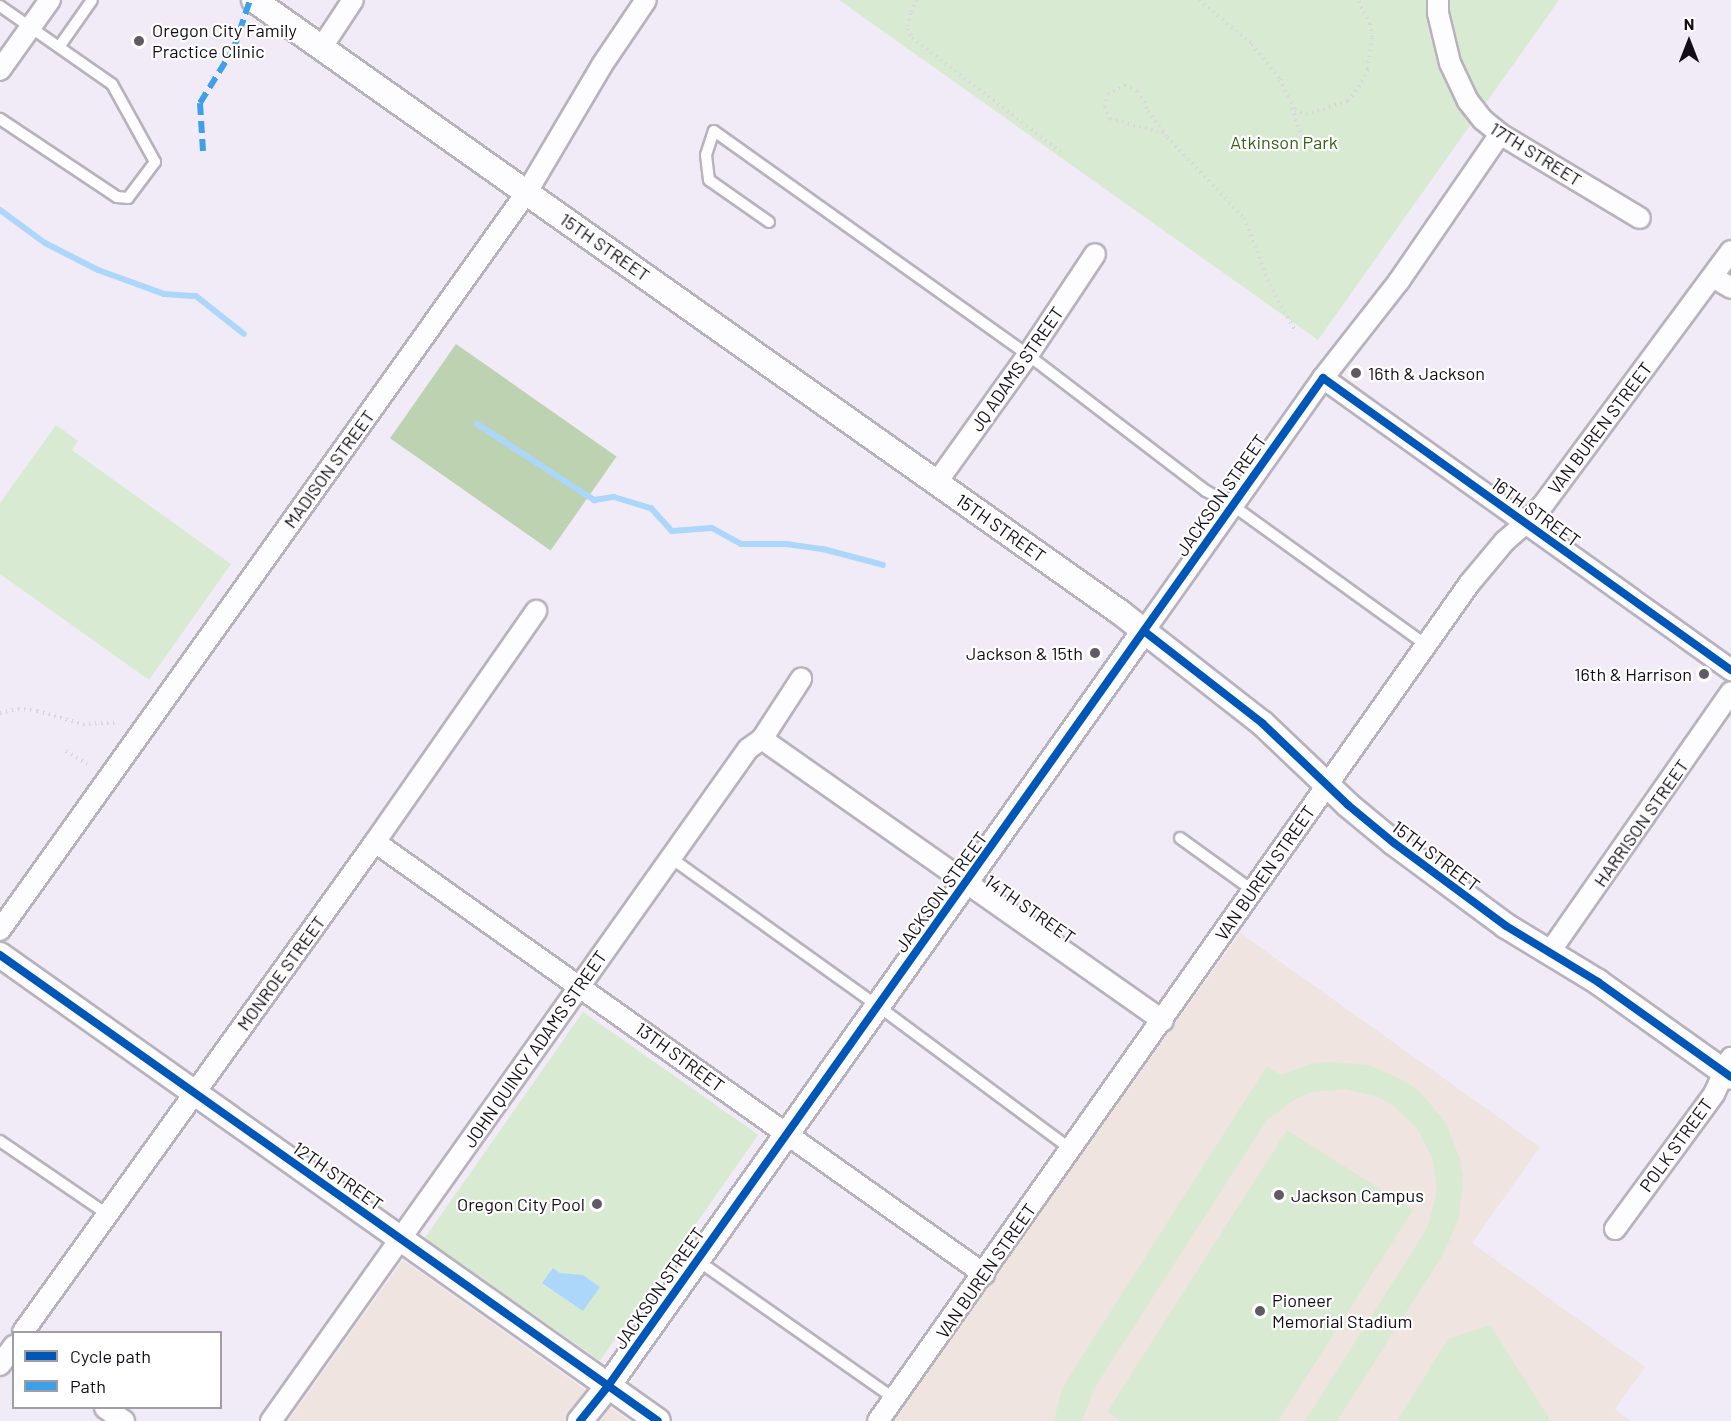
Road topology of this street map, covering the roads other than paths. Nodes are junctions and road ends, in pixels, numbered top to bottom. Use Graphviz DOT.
graph roads {
  1 [pos="50,0"];
  2 [pos="92,0"];
  3 [pos="254,0"];
  4 [pos="353,0"];
  5 [pos="646,0"];
  6 [pos="1438,0"];
  7 [pos="0,6"];
  8 [pos="30,28"];
  9 [pos="59,47"];
  10 [pos="322,48"];
  11 [pos="4,58"];
  12 [pos="0,119"];
  13 [pos="1500,134"];
  14 [pos="527,192"];
  15 [pos="1640,218"];
  16 [pos="768,222"];
  17 [pos="1731,251"];
  18 [pos="1095,254"];
  19 [pos="1713,277"];
  20 [pos="1731,288"];
  21 [pos="1028,355"];
  22 [pos="1323,378"];
  23 [pos="937,482"];
  24 [pos="1232,505"];
  25 [pos="1526,523"];
  26 [pos="536,611"];
  27 [pos="1144,631"];
  28 [pos="1426,645"];
  29 [pos="1731,670"];
  30 [pos="801,679"];
  31 [pos="1731,692"];
  32 [pos="762,739"];
  33 [pos="1327,784"];
  34 [pos="1180,838"];
  35 [pos="375,842"];
  36 [pos="671,858"];
  37 [pos="967,882"];
  38 [pos="1252,890"];
  39 [pos="0,930"];
  40 [pos="1549,953"];
  41 [pos="0,955"];
  42 [pos="580,986"];
  43 [pos="878,1006"];
  44 [pos="1163,1021"];
  45 [pos="1729,1069"];
  46 [pos="196,1093"];
  47 [pos="787,1134"];
  48 [pos="0,1141"];
  49 [pos="1072,1150"];
  50 [pos="107,1214"];
  51 [pos="1615,1229"];
  52 [pos="400,1238"];
  53 [pos="697,1260"];
  54 [pos="984,1274"];
  55 [pos="24,1331"];
  56 [pos="0,1334"];
  57 [pos="12,1343"];
  58 [pos="12,1348"];
  59 [pos="0,1365"];
  60 [pos="608,1386"];
  61 [pos="895,1399"];
  62 [pos="108,1409"];
  63 [pos="124,1421"];
  64 [pos="271,1421"];
  65 [pos="580,1421"];
  66 [pos="657,1421"];
  67 [pos="878,1421"];
  1 -- 8 [label="street"];
  2 -- 9 [label="lane"];
  3 -- 10 [label="street, 15TH STREET"];
  4 -- 10 [label="street"];
  5 -- 14 [label="street, MADISON STREET"];
  6 -- 13 [label="street, 17TH STREET"];
  7 -- 8 [label="lane"];
  8 -- 9 [label="lane"];
  8 -- 11 [label="street"];
  9 -- 12 [label="lane"];
  10 -- 14 [label="street, 15TH STREET"];
  13 -- 15 [label="street, 17TH STREET"];
  13 -- 22 [label="street, JACKSON STREET"];
  14 -- 23 [label="street, 15TH STREET"];
  14 -- 39 [label="street, MADISON STREET"];
  16 -- 21 [label="lane"];
  17 -- 19 [label="street, VAN BUREN STREET"];
  18 -- 21 [label="street, JQ ADAMS STREET"];
  19 -- 20 [label="street"];
  19 -- 25 [label="street, VAN BUREN STREET"];
  21 -- 23 [label="street, JQ ADAMS STREET"];
  21 -- 24 [label="lane"];
  22 -- 24 [label="street, JACKSON STREET"];
  22 -- 25 [label="street, 16TH STREET"];
  23 -- 27 [label="street, 15TH STREET"];
  24 -- 27 [label="street, JACKSON STREET"];
  24 -- 28 [label="lane"];
  25 -- 28 [label="street, VAN BUREN STREET"];
  25 -- 29 [label="street, 16TH STREET"];
  26 -- 35 [label="street, MONROE STREET"];
  27 -- 33 [label="street, 15TH STREET"];
  27 -- 37 [label="street, JACKSON STREET"];
  28 -- 33 [label="street, VAN BUREN STREET"];
  30 -- 32 [label="street, JOHN QUINCY ADAMS STREET"];
  31 -- 40 [label="street, HARRISON STREET"];
  32 -- 36 [label="street, JOHN QUINCY ADAMS STREET"];
  32 -- 37 [label="street, 14TH STREET"];
  33 -- 38 [label="street, VAN BUREN STREET"];
  33 -- 40 [label="street, 15TH STREET"];
  34 -- 38 [label="lane"];
  35 -- 42 [label="street, 13TH STREET"];
  35 -- 46 [label="street, MONROE STREET"];
  36 -- 42 [label="street, JOHN QUINCY ADAMS STREET"];
  36 -- 43 [label="lane"];
  37 -- 43 [label="street, JACKSON STREET"];
  37 -- 44 [label="street, 14TH STREET"];
  38 -- 44 [label="street, VAN BUREN STREET"];
  40 -- 45 [label="street, 15TH STREET"];
  41 -- 46 [label="street, 12TH STREET"];
  42 -- 47 [label="street, 13TH STREET"];
  42 -- 52 [label="street, JOHN QUINCY ADAMS STREET"];
  43 -- 47 [label="street, JACKSON STREET"];
  43 -- 49 [label="lane"];
  44 -- 49 [label="street, VAN BUREN STREET"];
  45 -- 51 [label="street, POLK STREET"];
  46 -- 50 [label="street, MONROE STREET"];
  46 -- 52 [label="street, 12TH STREET"];
  47 -- 53 [label="street, JACKSON STREET"];
  47 -- 54 [label="street, 13TH STREET"];
  48 -- 50 [label="lane"];
  49 -- 54 [label="street, VAN BUREN STREET"];
  50 -- 55 [label="street, MONROE STREET"];
  52 -- 60 [label="street, 12TH STREET"];
  52 -- 64 [label="street, JOHN QUINCY ADAMS STREET"];
  53 -- 60 [label="street, JACKSON STREET"];
  53 -- 61 [label="lane"];
  54 -- 61 [label="street, VAN BUREN STREET"];
  56 -- 57 [label="street"];
  58 -- 59 [label="street"];
  60 -- 65 [label="street, JACKSON STREET"];
  60 -- 66 [label="street, 12TH STREET"];
  61 -- 67 [label="street, VAN BUREN STREET"];
  62 -- 63 [label="street"];
}
